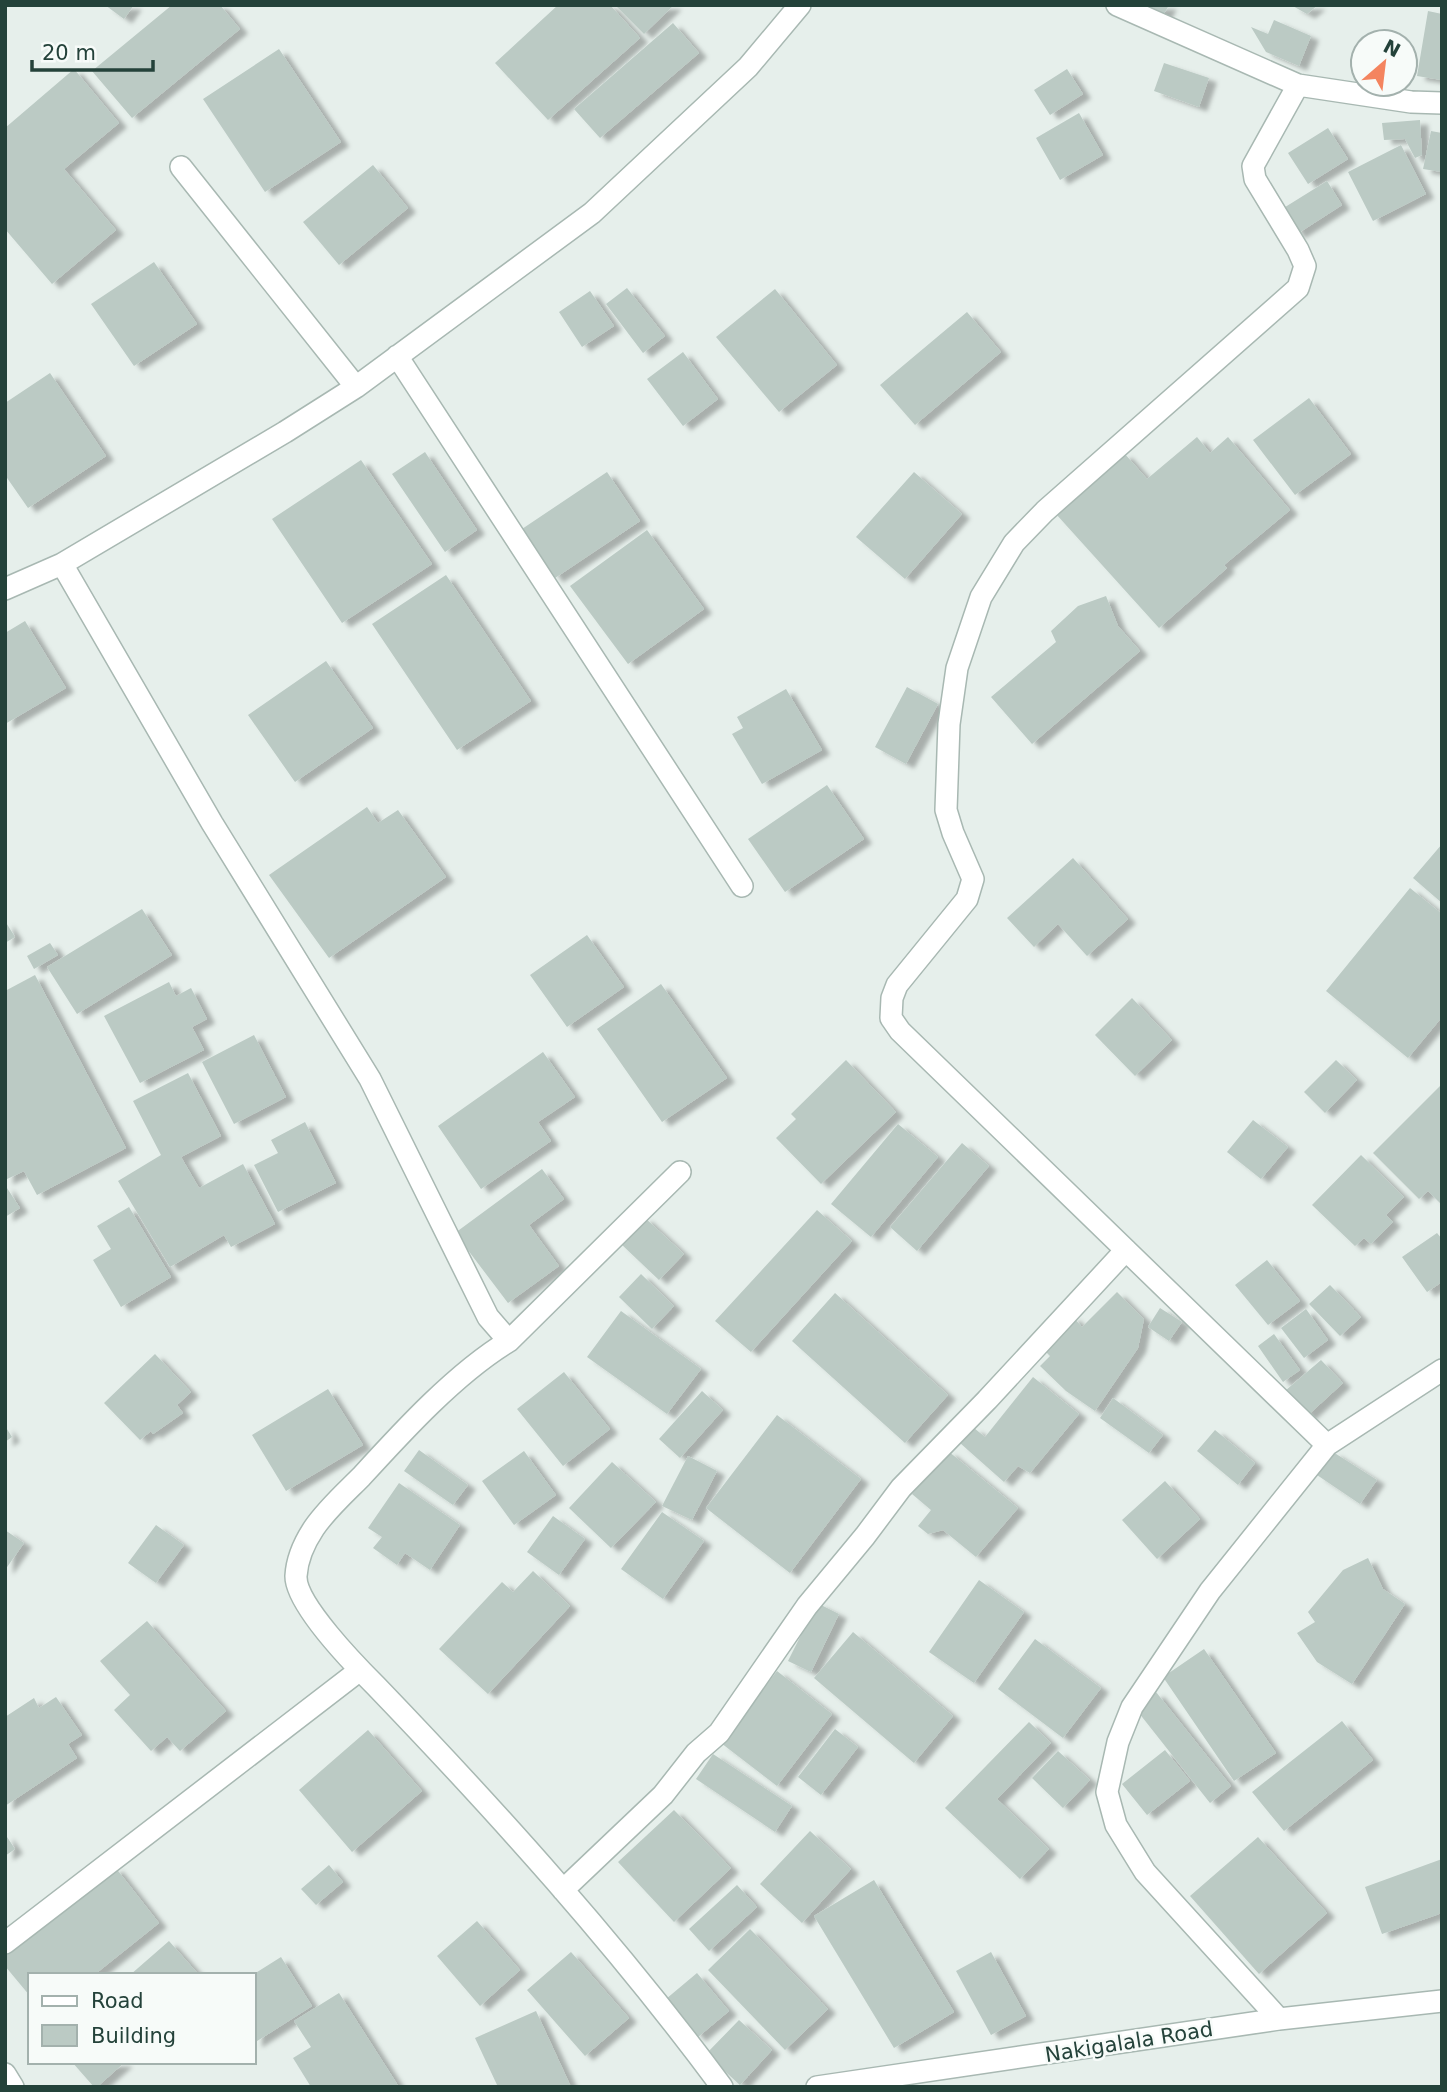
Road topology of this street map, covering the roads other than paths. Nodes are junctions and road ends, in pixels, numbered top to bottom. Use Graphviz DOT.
graph roads {
  1 [pos="800,5"];
  2 [pos="1117,5"];
  3 [pos="1298,85"];
  4 [pos="1442,103"];
  5 [pos="181,167"];
  6 [pos="397,356"];
  7 [pos="356,387"];
  8 [pos="62,564"];
  9 [pos="5,589"];
  10 [pos="742,886"];
  11 [pos="680,1172"];
  12 [pos="1126,1250"];
  13 [pos="509,1341"];
  14 [pos="1442,1370"];
  15 [pos="1327,1445"];
  16 [pos="360,1670"];
  17 [pos="563,1890"];
  18 [pos="5,1943"];
  19 [pos="1442,2001"];
  20 [pos="1279,2019"];
  21 [pos="5,2074"];
  22 [pos="13,2087"];
  23 [pos="722,2087"];
  24 [pos="817,2087"];
  1 -- 6 [label="street"];
  2 -- 3 [label="street"];
  3 -- 4 [label="street"];
  3 -- 12 [label="street"];
  5 -- 7 [label="street"];
  6 -- 7 [label="street"];
  6 -- 10 [label="street"];
  7 -- 8 [label="street"];
  8 -- 9 [label="street"];
  8 -- 13 [label="street"];
  11 -- 13 [label="street"];
  12 -- 15 [label="street"];
  12 -- 17 [label="street"];
  13 -- 16 [label="street"];
  14 -- 15 [label="street"];
  15 -- 20 [label="street"];
  16 -- 17 [label="street"];
  16 -- 18 [label="street"];
  17 -- 23 [label="street"];
  19 -- 20 [label="street, Nakigalala Road"];
  20 -- 24 [label="street, Nakigalala Road"];
  21 -- 22 [label="street"];
}
